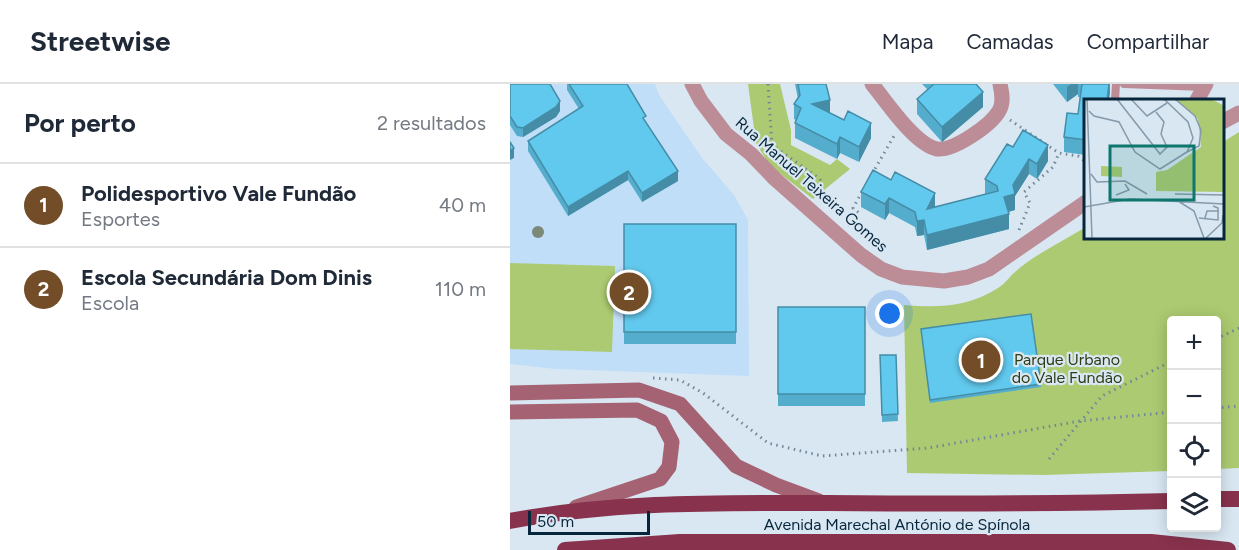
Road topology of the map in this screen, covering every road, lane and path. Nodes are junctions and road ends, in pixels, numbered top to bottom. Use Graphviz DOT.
graph roads {
  1 [pos="692,84"];
  2 [pos="768,84"];
  3 [pos="872,84"];
  4 [pos="1000,84"];
  5 [pos="1116,84"];
  6 [pos="1124,84"];
  7 [pos="1202,91"];
  8 [pos="1115,99"];
  9 [pos="999,112"];
  10 [pos="1239,113"];
  11 [pos="903,121"];
  12 [pos="1224,121"];
  13 [pos="1059,153"];
  14 [pos="1084,160"];
  15 [pos="871,176"];
  16 [pos="865,185"];
  17 [pos="1030,203"];
  18 [pos="1084,203"];
  19 [pos="830,208"];
  20 [pos="839,237"];
  21 [pos="1239,328"];
  22 [pos="1221,337"];
  23 [pos="1167,364"];
  24 [pos="645,378"];
  25 [pos="510,393"];
  26 [pos="1239,406"];
  27 [pos="1221,408"];
  28 [pos="510,412"];
  29 [pos="1167,412"];
  30 [pos="1080,421"];
  31 [pos="1049,459"];
  32 [pos="1239,499"];
  33 [pos="1221,500"];
  34 [pos="1167,501"];
  35 [pos="824,503"];
  36 [pos="561,511"];
  37 [pos="510,521"];
  38 [pos="975,543"];
  39 [pos="565,550"];
  40 [pos="1024,550"];
  41 [pos="1228,550"];
  1 -- 20 [label="street, Rua Manuel Teixeira Gomes"];
  2 -- 19 [label="path"];
  3 -- 11 [label="street"];
  4 -- 9 [label="street"];
  5 -- 8 [label="lane"];
  6 -- 7 [label="lane"];
  9 -- 11 [label="street"];
  9 -- 13 [label="path"];
  10 -- 12 [label="street"];
  11 -- 15 [label="path"];
  13 -- 14 [label="path"];
  13 -- 17 [label="path"];
  16 -- 20 [label="path"];
  18 -- 20 [label="street, Rua Manuel Teixeira Gomes"];
  21 -- 22 [label="path"];
  23 -- 30 [label="path"];
  24 -- 30 [label="path"];
  25 -- 35 [label="main road"];
  26 -- 27 [label="path"];
  28 -- 36 [label="main road"];
  29 -- 30 [label="path"];
  30 -- 31 [label="path"];
  32 -- 33 [label="highway"];
  34 -- 35 [label="highway, Avenida Marechal António de Spínola"];
  35 -- 36 [label="highway, Avenida Marechal António de Spínola"];
  36 -- 37 [label="highway, Avenida Marechal António de Spínola"];
  38 -- 39 [label="highway, Avenida Marechal António de Spínola"];
  38 -- 40 [label="highway"];
  38 -- 41 [label="highway, Avenida Marechal António de Spínola"];
}
